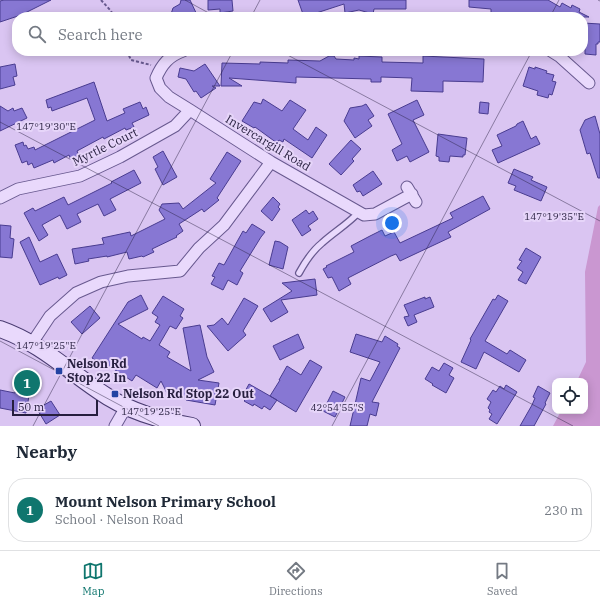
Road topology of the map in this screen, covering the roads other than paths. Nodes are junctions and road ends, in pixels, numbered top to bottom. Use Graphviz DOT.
graph roads {
  1 [pos="173,56"];
  2 [pos="559,56"];
  3 [pos="589,83"];
  4 [pos="190,110"];
  5 [pos="271,162"];
  6 [pos="412,194"];
  7 [pos="0,198"];
  8 [pos="359,212"];
  9 [pos="299,273"];
  10 [pos="0,330"];
  11 [pos="32,343"];
  12 [pos="126,407"];
  13 [pos="115,426"];
  14 [pos="192,426"];
  1 -- 4 [label="street, Invercargill Road"];
  2 -- 3 [label="street"];
  4 -- 5 [label="street, Invercargill Road"];
  4 -- 7 [label="street, Myrtle Court"];
  5 -- 8 [label="street, Invercargill Road"];
  5 -- 11 [label="street"];
  6 -- 8 [label="street, Invercargill Road"];
  8 -- 9 [label="lane"];
  10 -- 11 [label="street"];
  11 -- 12 [label="street"];
  12 -- 13 [label="street"];
  12 -- 14 [label="street"];
}
